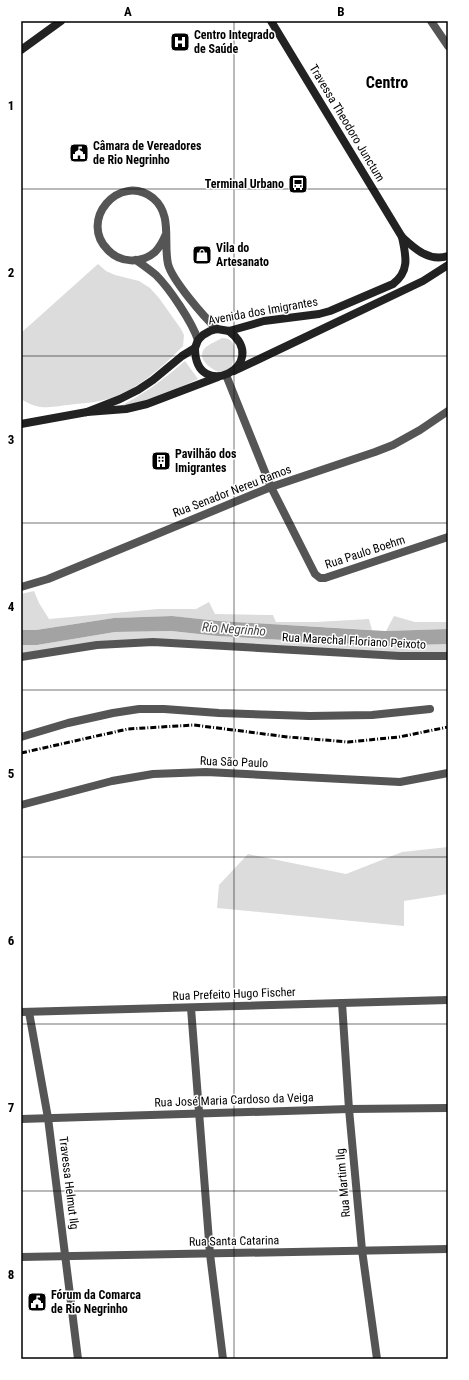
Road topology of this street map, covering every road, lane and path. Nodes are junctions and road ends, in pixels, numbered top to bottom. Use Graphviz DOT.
graph roads {
  1 [pos="61,21"];
  2 [pos="271,21"];
  3 [pos="431,21"];
  4 [pos="448,46"];
  5 [pos="21,50"];
  6 [pos="166,234"];
  7 [pos="402,237"];
  8 [pos="448,256"];
  9 [pos="136,260"];
  10 [pos="448,265"];
  11 [pos="393,284"];
  12 [pos="217,329"];
  13 [pos="229,331"];
  14 [pos="198,340"];
  15 [pos="195,348"];
  16 [pos="234,371"];
  17 [pos="222,376"];
  18 [pos="448,411"];
  19 [pos="87,412"];
  20 [pos="21,424"];
  21 [pos="271,487"];
  22 [pos="448,537"];
  23 [pos="21,587"];
  24 [pos="448,656"];
  25 [pos="21,657"];
  26 [pos="430,709"];
  27 [pos="21,737"];
  28 [pos="448,773"];
  29 [pos="21,805"];
  30 [pos="448,1000"];
  31 [pos="342,1003"];
  32 [pos="191,1008"];
  33 [pos="25,1012"];
  34 [pos="448,1108"];
  35 [pos="349,1109"];
  36 [pos="198,1113"];
  37 [pos="48,1118"];
  38 [pos="21,1119"];
  39 [pos="362,1250"];
  40 [pos="448,1250"];
  41 [pos="210,1254"];
  42 [pos="66,1256"];
  43 [pos="21,1257"];
  44 [pos="78,1359"];
  45 [pos="223,1359"];
  46 [pos="377,1359"];
  1 -- 5 [label="main road"];
  2 -- 7 [label="main road, Travessa Theodoro Junctum"];
  3 -- 4 [label="street"];
  6 -- 9 [label="street"];
  6 -- 9 [label="street"];
  6 -- 12 [label="street"];
  7 -- 8 [label="main road, Travessa Theodoro Junctum"];
  7 -- 11 [label="main road, Travessa Theodoro Junctum"];
  9 -- 14 [label="street"];
  10 -- 16 [label="main road"];
  11 -- 13 [label="main road, Avenida dos Imigrantes"];
  12 -- 13 [label="main road, Avenida dos Imigrantes"];
  12 -- 14 [label="main road, Avenida dos Imigrantes"];
  13 -- 16 [label="main road"];
  14 -- 15 [label="main road, Avenida dos Imigrantes"];
  15 -- 17 [label="main road"];
  15 -- 19 [label="main road"];
  16 -- 17 [label="main road"];
  17 -- 19 [label="main road"];
  17 -- 21 [label="street"];
  18 -- 21 [label="street, Rua Senador Nereu Ramos"];
  19 -- 20 [label="main road"];
  21 -- 22 [label="street, Rua Paulo Boehm"];
  21 -- 23 [label="street, Rua Senador Nereu Ramos"];
  24 -- 25 [label="street, Rua Marechal Floriano Peixoto"];
  26 -- 27 [label="street"];
  28 -- 29 [label="street, Rua São Paulo"];
  30 -- 31 [label="street, Rua Prefeito Hugo Fischer"];
  31 -- 32 [label="street, Rua Prefeito Hugo Fischer"];
  31 -- 35 [label="street, Rua Martim Ilg"];
  32 -- 33 [label="street, Rua Prefeito Hugo Fischer"];
  32 -- 36 [label="street"];
  33 -- 37 [label="street, Travessa Helmut Ilg"];
  34 -- 35 [label="street, Rua José Maria Cardoso da Veiga"];
  35 -- 36 [label="street, Rua José Maria Cardoso da Veiga"];
  35 -- 39 [label="street, Rua Martim Ilg"];
  36 -- 37 [label="street, Rua José Maria Cardoso da Veiga"];
  36 -- 41 [label="street"];
  37 -- 38 [label="street, Rua José Maria Cardoso da Veiga"];
  37 -- 42 [label="street, Travessa Helmut Ilg"];
  39 -- 40 [label="street, Rua Santa Catarina"];
  39 -- 41 [label="street, Rua Santa Catarina"];
  39 -- 46 [label="street, Rua Martim Ilg"];
  41 -- 42 [label="street, Rua Santa Catarina"];
  41 -- 45 [label="street"];
  42 -- 43 [label="street, Rua Santa Catarina"];
  42 -- 44 [label="street, Travessa Helmut Ilg"];
}
